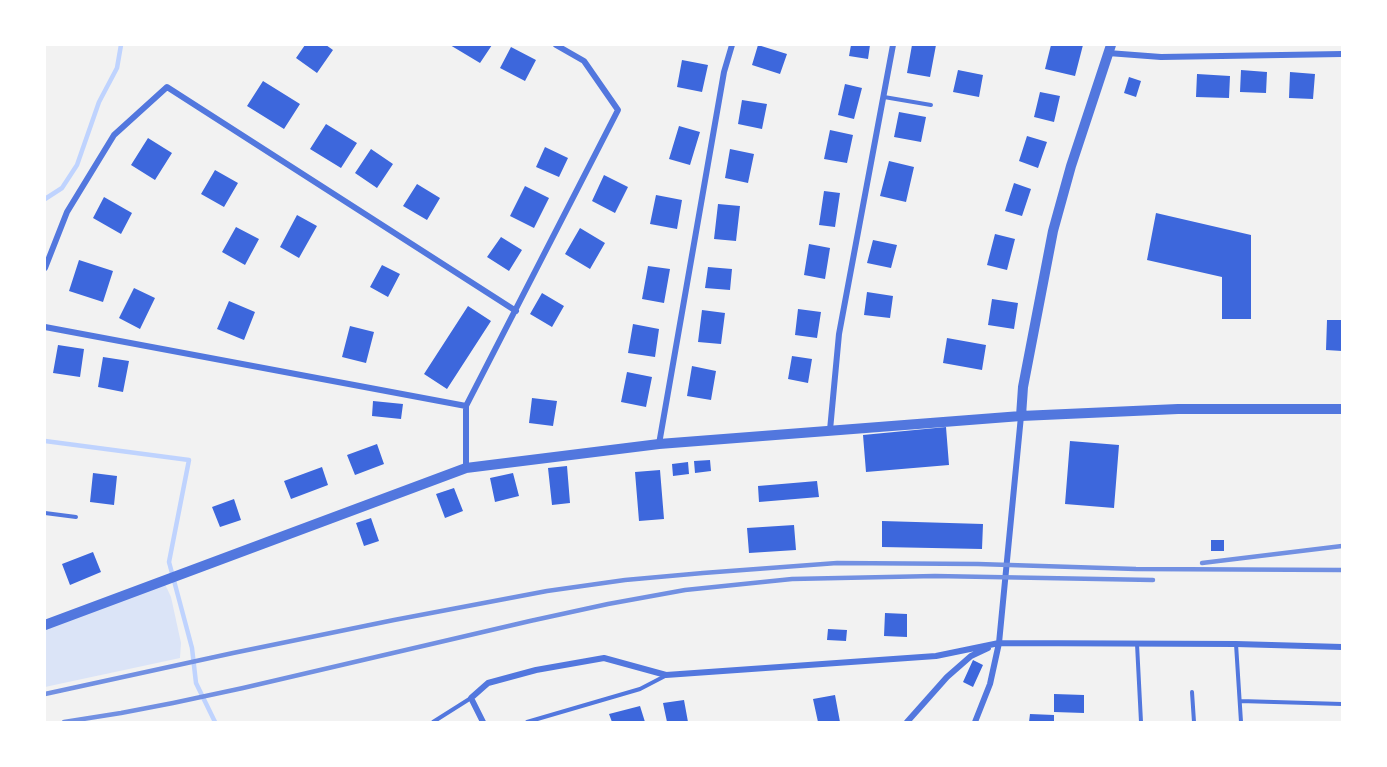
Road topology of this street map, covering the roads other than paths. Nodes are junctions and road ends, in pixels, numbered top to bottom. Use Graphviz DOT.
graph roads {
  1 [pos="556,45"];
  2 [pos="732,45"];
  3 [pos="893,45"];
  4 [pos="1109,49"];
  5 [pos="1342,54"];
  6 [pos="884,97"];
  7 [pos="931,105"];
  8 [pos="45,268"];
  9 [pos="516,311"];
  10 [pos="45,327"];
  11 [pos="466,406"];
  12 [pos="1342,409"];
  13 [pos="1021,416"];
  14 [pos="830,430"];
  15 [pos="659,444"];
  16 [pos="466,468"];
  17 [pos="45,513"];
  18 [pos="76,517"];
  19 [pos="45,624"];
  20 [pos="999,643"];
  21 [pos="1137,643"];
  22 [pos="1236,644"];
  23 [pos="1342,647"];
  24 [pos="666,675"];
  25 [pos="1192,692"];
  26 [pos="471,699"];
  27 [pos="1240,701"];
  28 [pos="1342,704"];
  29 [pos="433,722"];
  30 [pos="483,722"];
  31 [pos="527,722"];
  32 [pos="907,722"];
  33 [pos="975,722"];
  34 [pos="1141,722"];
  35 [pos="1194,722"];
  36 [pos="1241,722"];
  1 -- 9 [label="street"];
  2 -- 15 [label="street"];
  3 -- 6 [label="street"];
  4 -- 5 [label="street"];
  4 -- 13 [label="street"];
  6 -- 7 [label="lane"];
  6 -- 14 [label="street"];
  8 -- 9 [label="street"];
  9 -- 11 [label="street"];
  10 -- 11 [label="street"];
  11 -- 16 [label="street"];
  12 -- 13 [label="street"];
  13 -- 14 [label="street"];
  13 -- 20 [label="street"];
  14 -- 15 [label="street"];
  15 -- 16 [label="street"];
  16 -- 19 [label="street"];
  17 -- 18 [label="lane"];
  20 -- 21 [label="street"];
  20 -- 24 [label="street"];
  20 -- 32 [label="street"];
  20 -- 33 [label="street"];
  21 -- 22 [label="street"];
  21 -- 34 [label="lane"];
  22 -- 23 [label="street"];
  22 -- 27 [label="lane"];
  24 -- 26 [label="street"];
  24 -- 31 [label="lane"];
  25 -- 35 [label="lane"];
  26 -- 29 [label="lane"];
  26 -- 30 [label="street"];
  27 -- 28 [label="lane"];
  27 -- 36 [label="lane"];
}
